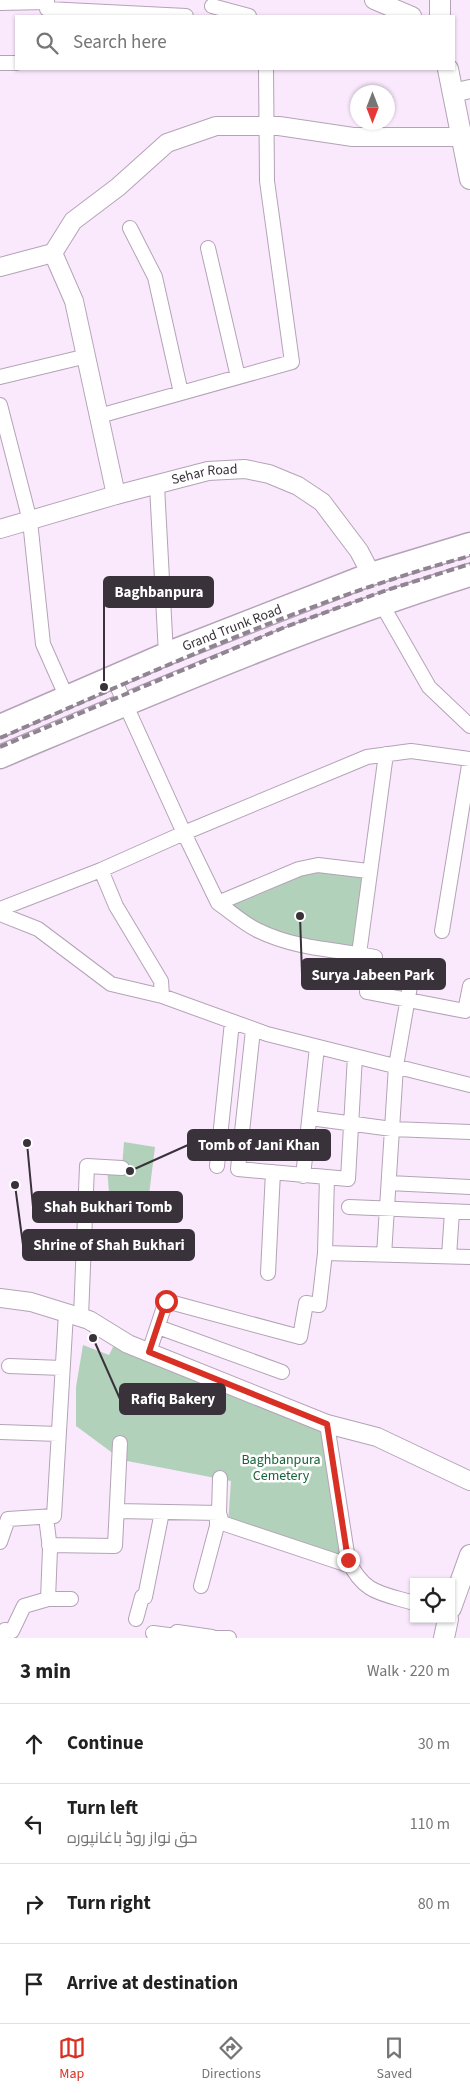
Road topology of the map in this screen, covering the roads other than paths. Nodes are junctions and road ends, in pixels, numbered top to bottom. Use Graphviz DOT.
graph roads {
  1 [pos="374,0"];
  2 [pos="440,0"];
  3 [pos="47,1"];
  4 [pos="0,3"];
  5 [pos="212,7"];
  6 [pos="166,15"];
  7 [pos="245,15"];
  8 [pos="410,15"];
  9 [pos="440,15"];
  10 [pos="0,63"];
  11 [pos="15,63"];
  12 [pos="266,70"];
  13 [pos="449,70"];
  14 [pos="461,91"];
  15 [pos="266,126"];
  16 [pos="461,137"];
  17 [pos="470,178"];
  18 [pos="130,228"];
  19 [pos="208,248"];
  20 [pos="53,253"];
  21 [pos="0,267"];
  22 [pos="87,356"];
  23 [pos="0,377"];
  24 [pos="238,377"];
  25 [pos="181,393"];
  26 [pos="0,405"];
  27 [pos="99,416"];
  28 [pos="157,486"];
  29 [pos="116,495"];
  30 [pos="30,521"];
  31 [pos="0,529"];
  32 [pos="470,544"];
  33 [pos="371,574"];
  34 [pos="470,575"];
  35 [pos="381,603"];
  36 [pos="166,654"];
  37 [pos="113,677"];
  38 [pos="67,698"];
  39 [pos="125,704"];
  40 [pos="0,726"];
  41 [pos="470,726"];
  42 [pos="386,754"];
  43 [pos="0,758"];
  44 [pos="470,759"];
  45 [pos="184,833"];
  46 [pos="101,870"];
  47 [pos="368,871"];
  48 [pos="218,903"];
  49 [pos="0,908"];
  50 [pos="0,914"];
  51 [pos="442,931"];
  52 [pos="358,954"];
  53 [pos="436,966"];
  54 [pos="470,986"];
  55 [pos="162,996"];
  56 [pos="407,1000"];
  57 [pos="232,1022"];
  58 [pos="253,1030"];
  59 [pos="317,1047"];
  60 [pos="355,1056"];
  61 [pos="396,1066"];
  62 [pos="470,1085"];
  63 [pos="310,1118"];
  64 [pos="351,1123"];
  65 [pos="392,1129"];
  66 [pos="470,1132"];
  67 [pos="216,1166"];
  68 [pos="122,1168"];
  69 [pos="273,1172"];
  70 [pos="303,1176"];
  71 [pos="327,1177"];
  72 [pos="389,1183"];
  73 [pos="470,1187"];
  74 [pos="350,1207"];
  75 [pos="387,1209"];
  76 [pos="452,1212"];
  77 [pos="470,1212"];
  78 [pos="325,1253"];
  79 [pos="384,1255"];
  80 [pos="449,1256"];
  81 [pos="470,1257"];
  82 [pos="268,1273"];
  83 [pos="0,1298"];
  84 [pos="74,1315"];
  85 [pos="158,1326"];
  86 [pos="149,1352"];
  87 [pos="9,1366"];
  88 [pos="62,1368"];
  89 [pos="282,1372"];
  90 [pos="327,1424"];
  91 [pos="0,1432"];
  92 [pos="59,1434"];
  93 [pos="120,1443"];
  94 [pos="220,1478"];
  95 [pos="470,1481"];
  96 [pos="117,1511"];
  97 [pos="162,1512"];
  98 [pos="218,1513"];
  99 [pos="46,1516"];
  100 [pos="0,1542"];
  101 [pos="50,1546"];
  102 [pos="470,1555"];
  103 [pos="351,1566"];
  104 [pos="201,1586"];
  105 [pos="455,1597"];
  106 [pos="71,1599"];
  107 [pos="48,1600"];
  108 [pos="410,1602"];
  109 [pos="136,1619"];
  110 [pos="447,1623"];
  111 [pos="153,1633"];
  112 [pos="0,1638"];
  113 [pos="212,1638"];
  114 [pos="229,1638"];
  115 [pos="444,1638"];
  1 -- 8 [label="street"];
  2 -- 9 [label="main road"];
  3 -- 4 [label="street"];
  3 -- 6 [label="street"];
  5 -- 7 [label="street"];
  10 -- 11 [label="street"];
  12 -- 15 [label="street"];
  13 -- 14 [label="main road"];
  14 -- 16 [label="main road"];
  15 -- 16 [label="street"];
  15 -- 20 [label="street"];
  15 -- 24 [label="street"];
  16 -- 17 [label="main road"];
  18 -- 25 [label="street"];
  19 -- 24 [label="street"];
  20 -- 21 [label="street"];
  20 -- 22 [label="street"];
  22 -- 23 [label="street"];
  22 -- 27 [label="street"];
  24 -- 25 [label="street"];
  25 -- 27 [label="street"];
  26 -- 30 [label="street"];
  27 -- 29 [label="street"];
  28 -- 29 [label="street, Sehar Road"];
  28 -- 33 [label="street, Sehar Road"];
  28 -- 36 [label="street"];
  29 -- 30 [label="street, Sehar Road"];
  30 -- 31 [label="street, Sehar Road"];
  30 -- 38 [label="street"];
  32 -- 33 [label="main road, Grand Trunk Road"];
  33 -- 36 [label="main road, Grand Trunk Road"];
  34 -- 35 [label="main road"];
  35 -- 39 [label="main road"];
  35 -- 41 [label="street"];
  36 -- 37 [label="main road, Grand Trunk Road"];
  37 -- 38 [label="main road, Grand Trunk Road"];
  37 -- 39 [label="street"];
  38 -- 40 [label="main road, Grand Trunk Road"];
  39 -- 43 [label="main road"];
  39 -- 45 [label="street"];
  42 -- 44 [label="street"];
  42 -- 45 [label="street"];
  42 -- 47 [label="street"];
  44 -- 51 [label="street"];
  45 -- 46 [label="street"];
  45 -- 48 [label="street"];
  46 -- 49 [label="street"];
  46 -- 55 [label="street"];
  47 -- 48 [label="street"];
  47 -- 52 [label="street"];
  48 -- 52 [label="street"];
  50 -- 55 [label="street"];
  52 -- 56 [label="street"];
  53 -- 56 [label="street"];
  54 -- 56 [label="street"];
  55 -- 57 [label="street"];
  56 -- 61 [label="street"];
  57 -- 58 [label="street"];
  57 -- 67 [label="street"];
  58 -- 59 [label="street"];
  58 -- 69 [label="street"];
  59 -- 60 [label="street"];
  59 -- 63 [label="street"];
  60 -- 61 [label="street"];
  60 -- 64 [label="street"];
  61 -- 62 [label="street"];
  61 -- 65 [label="street"];
  63 -- 64 [label="street"];
  63 -- 70 [label="street"];
  64 -- 65 [label="street"];
  64 -- 71 [label="street"];
  65 -- 66 [label="street"];
  65 -- 72 [label="street"];
  68 -- 84 [label="street"];
  69 -- 70 [label="street"];
  69 -- 82 [label="street"];
  70 -- 71 [label="street"];
  71 -- 78 [label="street"];
  72 -- 73 [label="street"];
  72 -- 75 [label="street"];
  74 -- 75 [label="street"];
  75 -- 76 [label="street"];
  75 -- 79 [label="street"];
  76 -- 77 [label="street"];
  76 -- 80 [label="street"];
  78 -- 79 [label="street"];
  78 -- 85 [label="street"];
  79 -- 80 [label="street"];
  80 -- 81 [label="street"];
  83 -- 84 [label="street"];
  84 -- 86 [label="street"];
  84 -- 88 [label="street"];
  85 -- 86 [label="street"];
  85 -- 89 [label="street"];
  86 -- 90 [label="street"];
  87 -- 88 [label="street"];
  88 -- 92 [label="street"];
  90 -- 95 [label="street"];
  90 -- 103 [label="street"];
  91 -- 92 [label="street"];
  92 -- 99 [label="street"];
  93 -- 96 [label="street"];
  94 -- 98 [label="street"];
  96 -- 97 [label="street"];
  96 -- 101 [label="street"];
  97 -- 98 [label="street"];
  97 -- 109 [label="street"];
  98 -- 103 [label="street"];
  98 -- 104 [label="street"];
  99 -- 100 [label="street"];
  99 -- 101 [label="street"];
  101 -- 107 [label="street"];
  102 -- 105 [label="main road"];
  103 -- 108 [label="street"];
  106 -- 107 [label="street"];
  107 -- 112 [label="street"];
  110 -- 115 [label="main road"];
  111 -- 113 [label="street"];
  113 -- 114 [label="street"];
}
